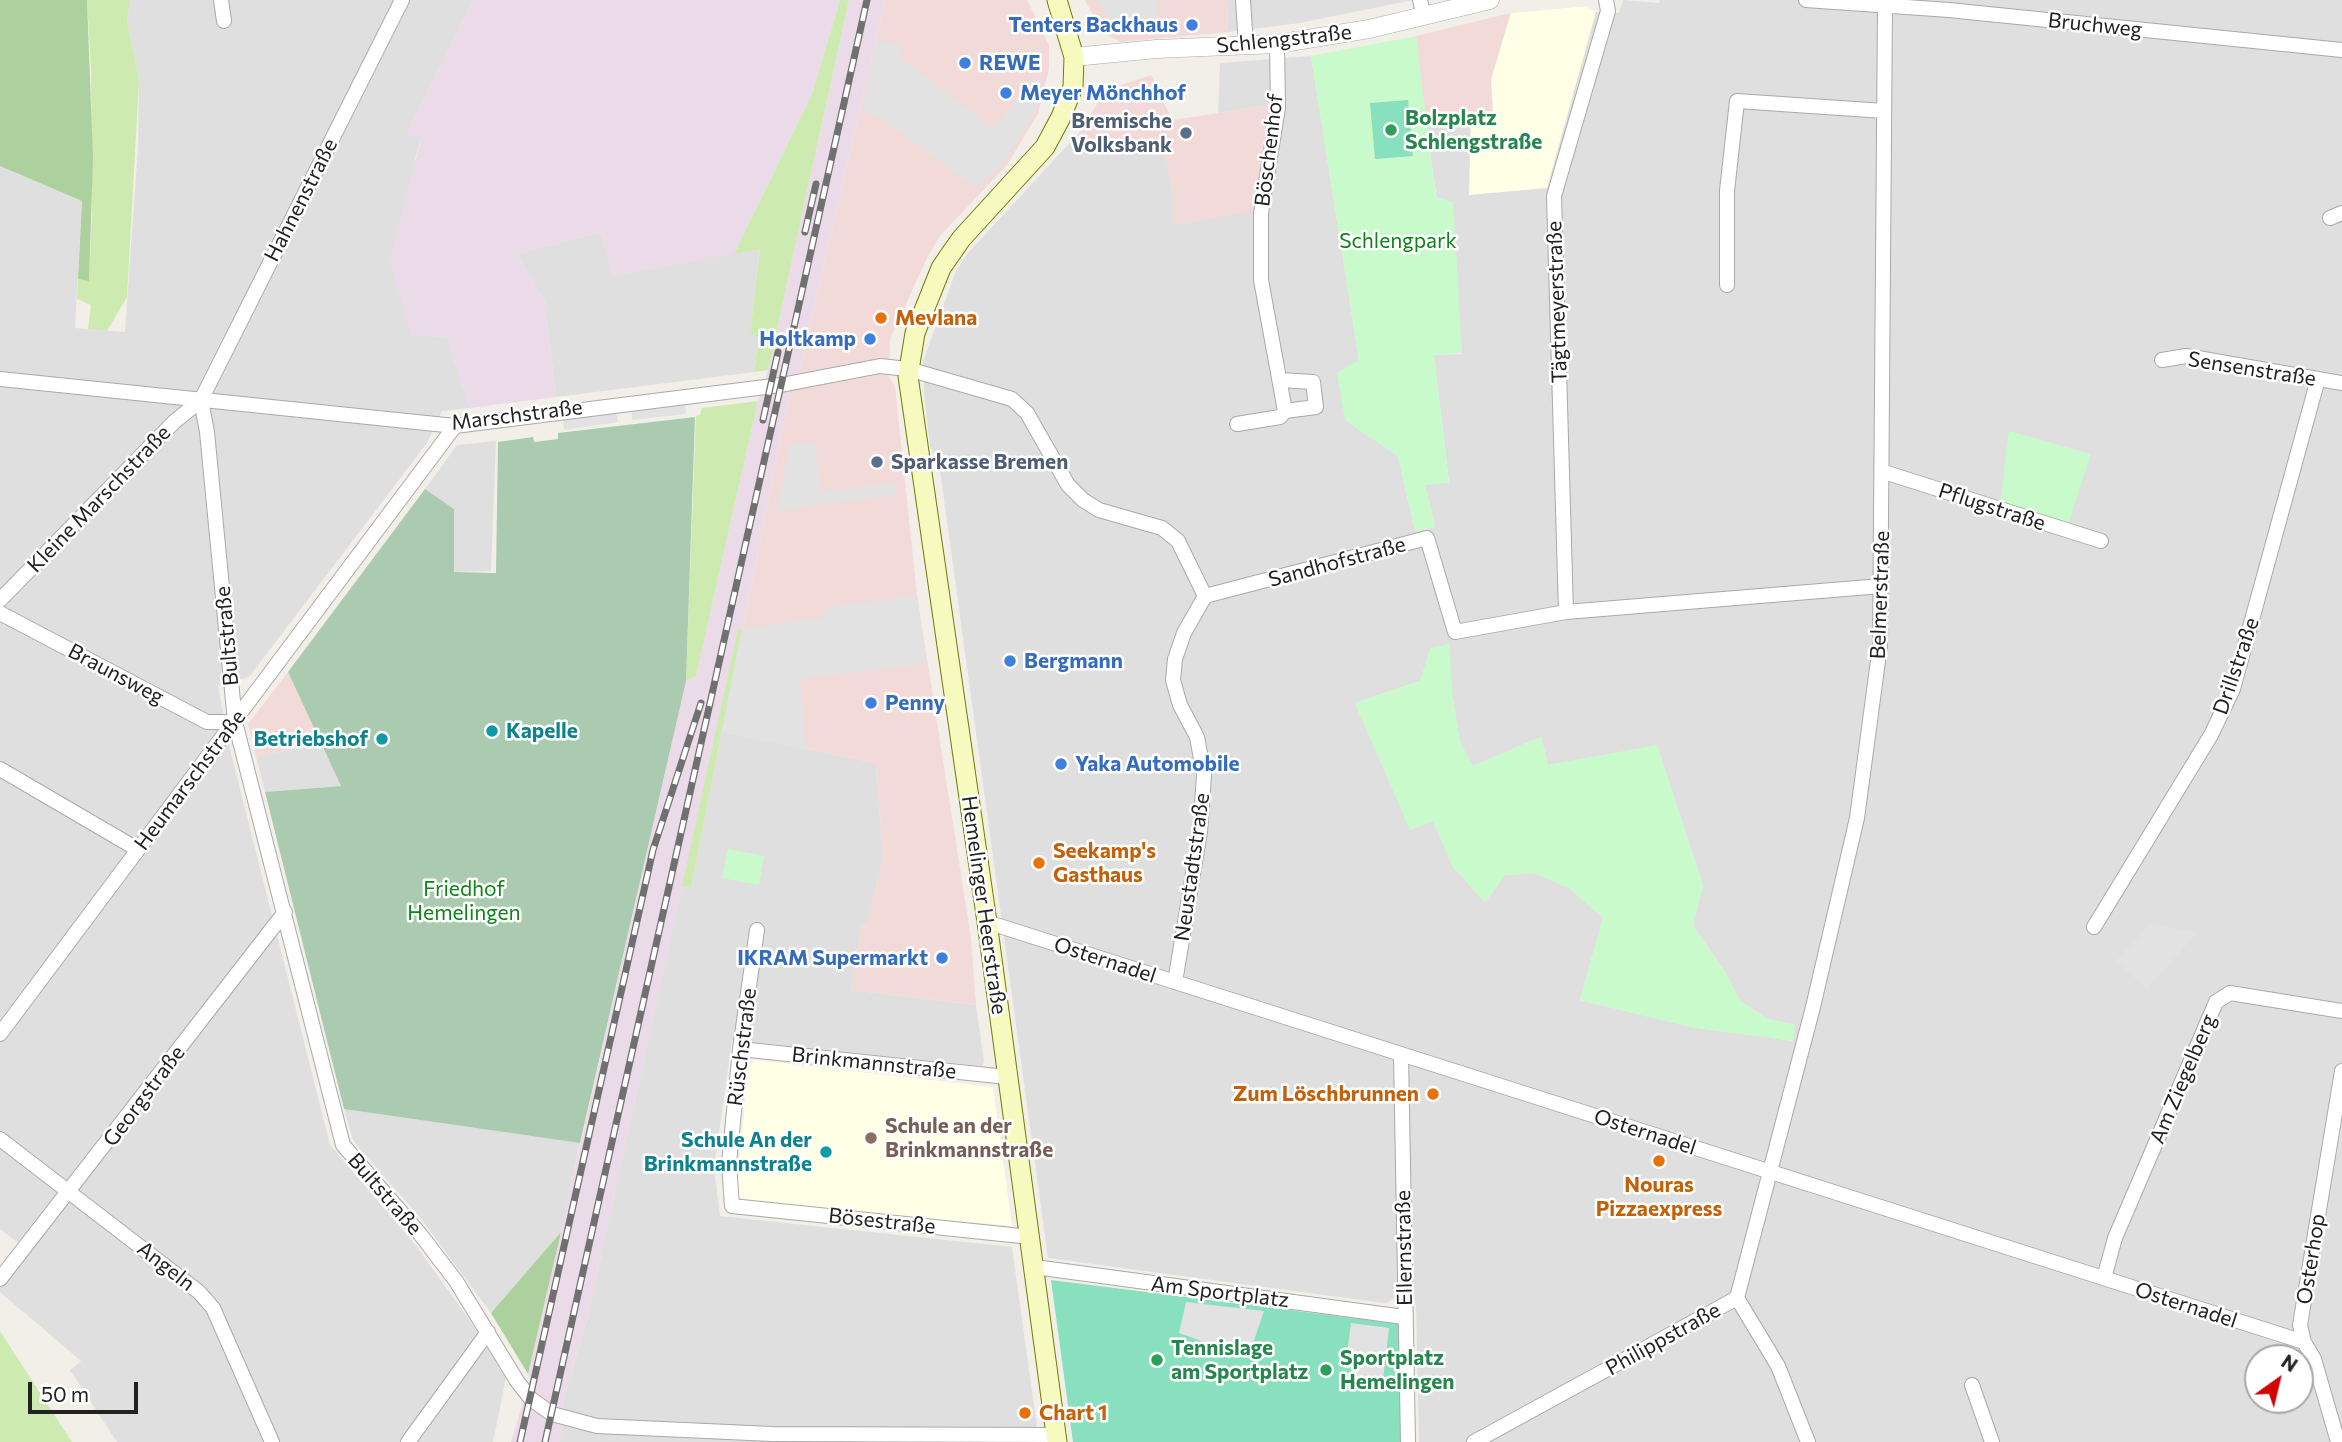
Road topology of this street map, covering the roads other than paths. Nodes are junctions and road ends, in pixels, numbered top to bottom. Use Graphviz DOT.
graph roads {
  1 [pos="221,0"];
  2 [pos="401,0"];
  3 [pos="1057,0"];
  4 [pos="1244,0"];
  5 [pos="1490,0"];
  6 [pos="1606,0"];
  7 [pos="1806,0"];
  8 [pos="1953,5"];
  9 [pos="1885,7"];
  10 [pos="1422,9"];
  11 [pos="224,21"];
  12 [pos="1277,44"];
  13 [pos="1246,46"];
  14 [pos="2342,50"];
  15 [pos="1074,57"];
  16 [pos="1884,111"];
  17 [pos="1727,285"];
  18 [pos="2162,360"];
  19 [pos="908,369"];
  20 [pos="0,379"];
  21 [pos="2318,379"];
  22 [pos="1280,380"];
  23 [pos="2342,383"];
  24 [pos="201,400"];
  25 [pos="1285,411"];
  26 [pos="1237,424"];
  27 [pos="455,426"];
  28 [pos="1884,472"];
  29 [pos="2101,541"];
  30 [pos="1881,586"];
  31 [pos="1205,596"];
  32 [pos="0,600"];
  33 [pos="1566,612"];
  34 [pos="0,613"];
  35 [pos="235,722"];
  36 [pos="0,769"];
  37 [pos="137,849"];
  38 [pos="285,912"];
  39 [pos="987,922"];
  40 [pos="2094,928"];
  41 [pos="757,930"];
  42 [pos="1175,982"];
  43 [pos="2342,1011"];
  44 [pos="0,1034"];
  45 [pos="740,1049"];
  46 [pos="1401,1055"];
  47 [pos="2342,1071"];
  48 [pos="1007,1077"];
  49 [pos="0,1139"];
  50 [pos="1772,1172"];
  51 [pos="70,1192"];
  52 [pos="732,1206"];
  53 [pos="1031,1237"];
  54 [pos="1035,1267"];
  55 [pos="2104,1278"];
  56 [pos="0,1279"];
  57 [pos="1737,1298"];
  58 [pos="1404,1317"];
  59 [pos="488,1332"];
  60 [pos="2304,1342"];
  61 [pos="1972,1385"];
  62 [pos="775,1438"];
  63 [pos="1057,1438"];
  64 [pos="272,1442"];
  65 [pos="408,1442"];
  66 [pos="1408,1442"];
  67 [pos="1474,1442"];
  68 [pos="1808,1442"];
  69 [pos="1992,1442"];
  70 [pos="2338,1442"];
  1 -- 11 [label="street"];
  2 -- 24 [label="street, Hahnenstraße"];
  3 -- 15 [label="main road"];
  4 -- 13 [label="street"];
  5 -- 10 [label="street, Schlengstraße"];
  6 -- 33 [label="street, Tägtmeyerstraße"];
  7 -- 9 [label="street, Bruchweg"];
  8 -- 9 [label="street, Bruchweg"];
  8 -- 14 [label="street, Bruchweg"];
  9 -- 16 [label="street, Belmerstraße"];
  10 -- 12 [label="street, Schlengstraße"];
  12 -- 13 [label="street, Schlengstraße"];
  12 -- 22 [label="street, Böschenhof"];
  13 -- 15 [label="street, Schlengstraße"];
  15 -- 19 [label="main road, Hemelinger Heerstraße"];
  16 -- 17 [label="street"];
  16 -- 28 [label="street, Belmerstraße"];
  18 -- 21 [label="street, Sensenstraße"];
  19 -- 27 [label="street, Marschstraße"];
  19 -- 31 [label="street"];
  19 -- 39 [label="main road, Hemelinger Heerstraße"];
  20 -- 24 [label="street, Marschstraße"];
  21 -- 23 [label="street, Sensenstraße"];
  21 -- 40 [label="street, Drillstraße"];
  22 -- 25 [label="street, Böschenhof"];
  22 -- 25 [label="street"];
  24 -- 27 [label="street, Marschstraße"];
  24 -- 32 [label="street, Kleine Marschstraße"];
  24 -- 35 [label="street, Bultstraße"];
  25 -- 26 [label="street"];
  27 -- 35 [label="street, Heumarschstraße"];
  28 -- 29 [label="street, Pflugstraße"];
  28 -- 30 [label="street, Belmerstraße"];
  30 -- 33 [label="street, Sandhofstraße"];
  30 -- 50 [label="street, Belmerstraße"];
  31 -- 33 [label="street, Sandhofstraße"];
  31 -- 42 [label="street, Neustadtstraße"];
  34 -- 35 [label="street, Braunsweg"];
  35 -- 37 [label="street, Heumarschstraße"];
  35 -- 38 [label="street, Bultstraße"];
  36 -- 37 [label="street"];
  37 -- 44 [label="street, Heumarschstraße"];
  38 -- 51 [label="street, Georgstraße"];
  38 -- 59 [label="street, Bultstraße"];
  39 -- 42 [label="street, Osternadel"];
  39 -- 48 [label="main road, Hemelinger Heerstraße"];
  41 -- 45 [label="street, Rüschstraße"];
  42 -- 46 [label="street, Osternadel"];
  43 -- 55 [label="street, Am Ziegelberg"];
  45 -- 48 [label="street, Brinkmannstraße"];
  45 -- 52 [label="street, Rüschstraße"];
  46 -- 50 [label="street, Osternadel"];
  46 -- 58 [label="street, Ellernstraße"];
  47 -- 60 [label="street, Osterhop"];
  48 -- 53 [label="main road, Hemelinger Heerstraße"];
  49 -- 51 [label="street, Angeln"];
  50 -- 55 [label="street, Osternadel"];
  50 -- 57 [label="street, Philippstraße"];
  51 -- 56 [label="street, Georgstraße"];
  51 -- 64 [label="street, Angeln"];
  52 -- 53 [label="street, Bösestraße"];
  53 -- 54 [label="main road, Hemelinger Heerstraße"];
  54 -- 58 [label="street, Am Sportplatz"];
  54 -- 63 [label="main road, Hemelinger Heerstraße"];
  55 -- 60 [label="street, Osternadel"];
  57 -- 67 [label="street, Philippstraße"];
  57 -- 68 [label="street"];
  58 -- 66 [label="street, Ellernstraße"];
  59 -- 62 [label="street, Bultstraße"];
  59 -- 65 [label="street"];
  60 -- 70 [label="street, Osterhop"];
  61 -- 69 [label="street"];
  62 -- 63 [label="street, Bultstraße"];
}
